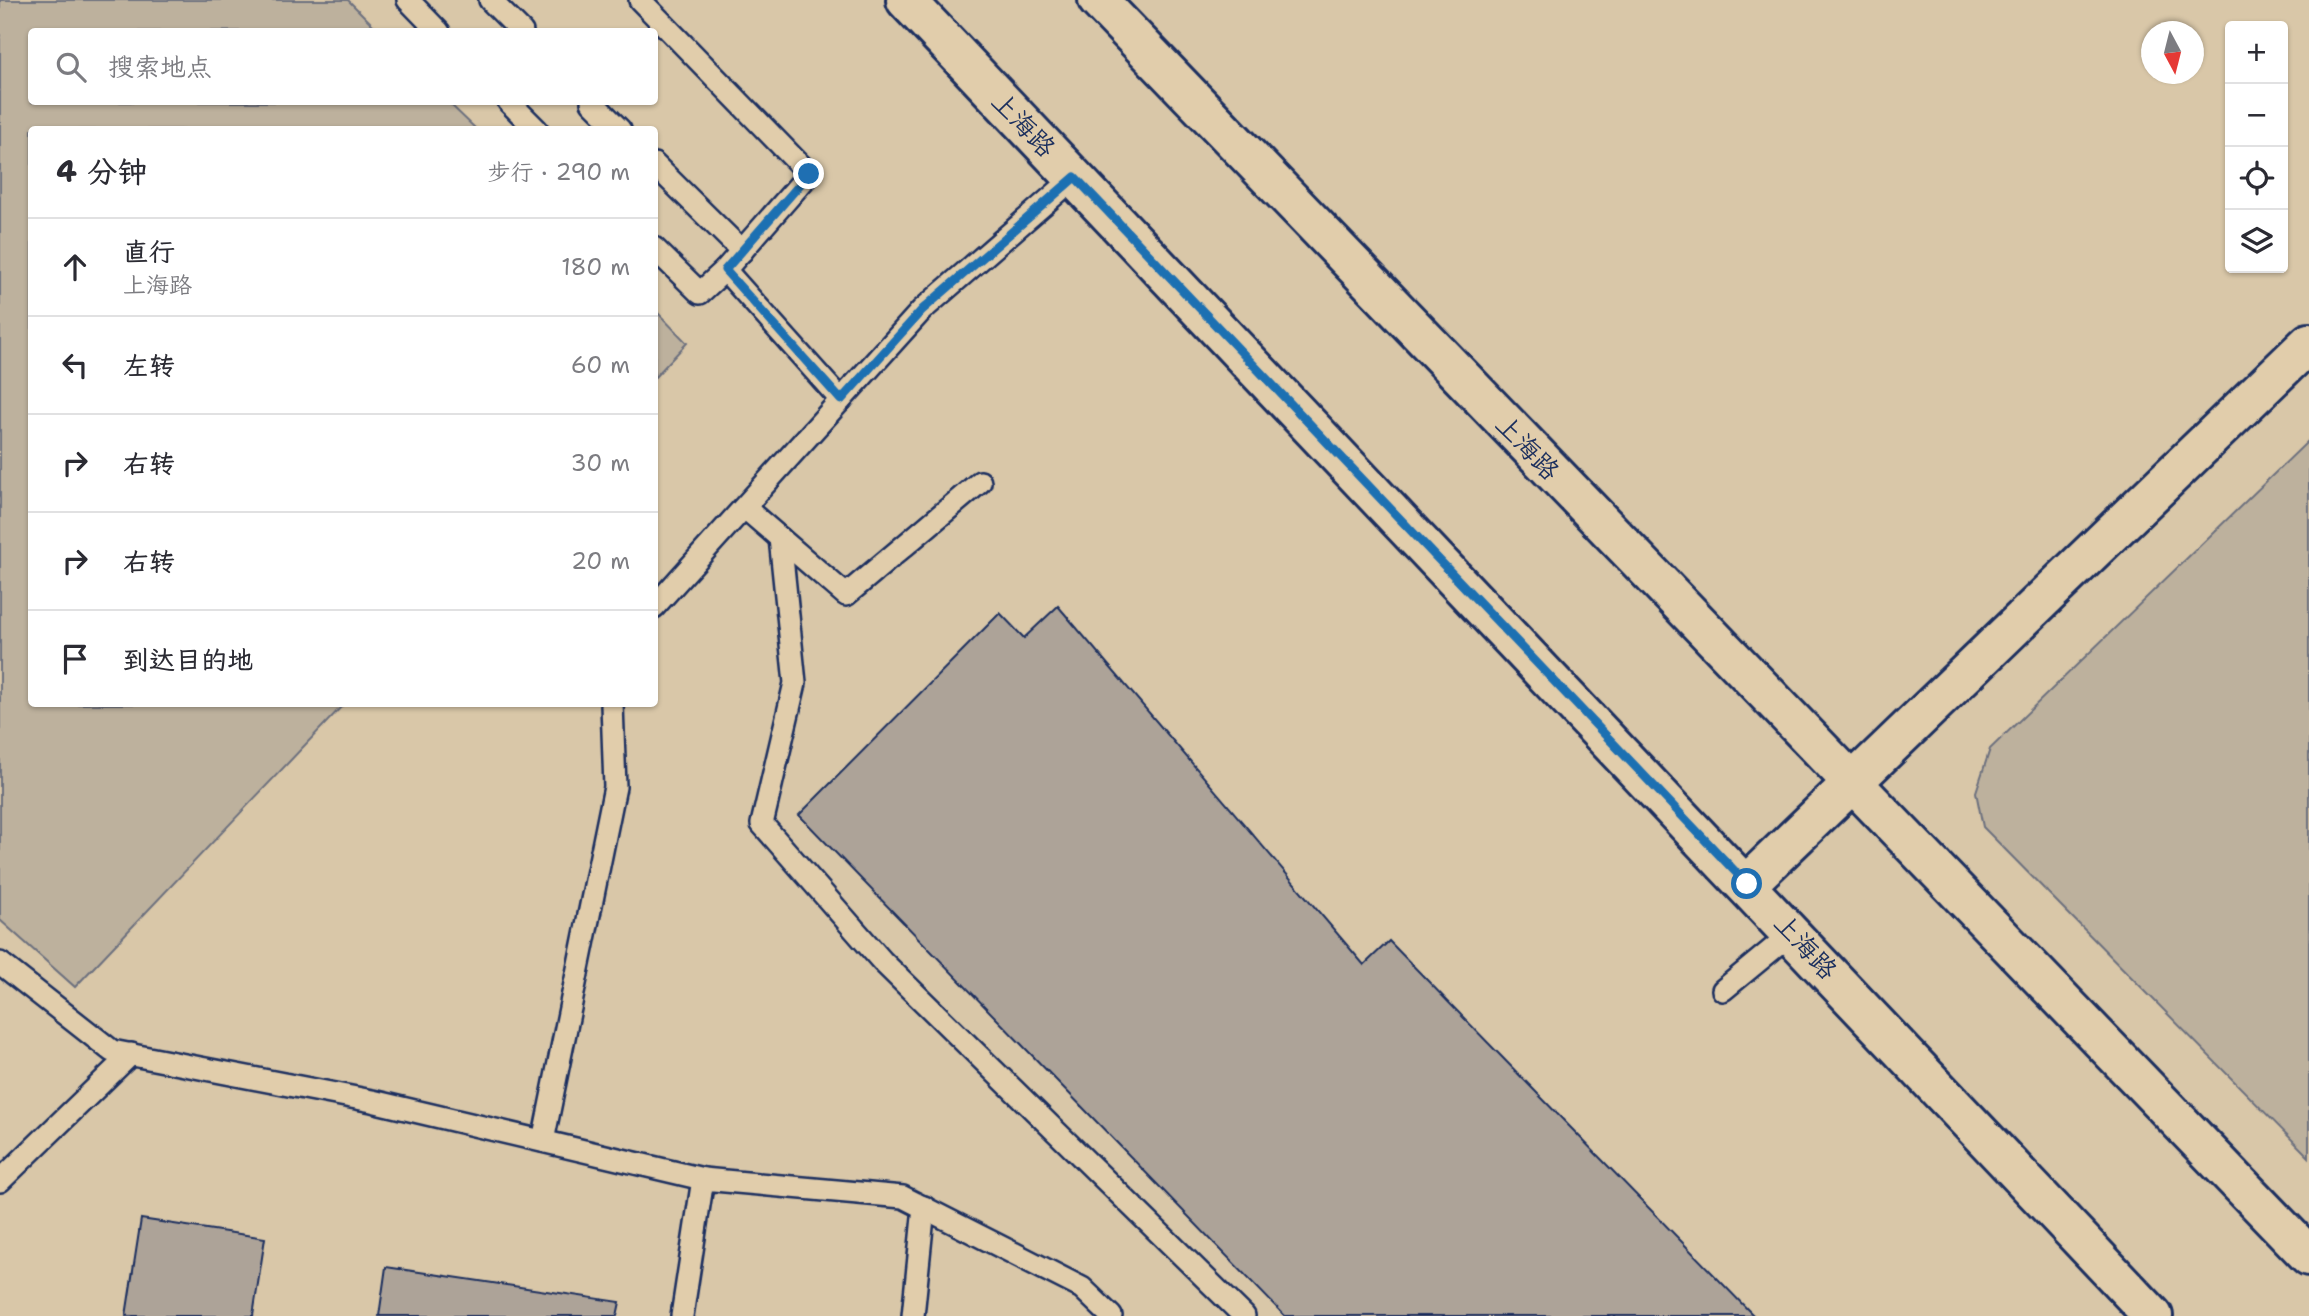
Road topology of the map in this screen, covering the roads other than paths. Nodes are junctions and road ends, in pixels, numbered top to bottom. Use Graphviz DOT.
graph roads {
  1 [pos="408,0"];
  2 [pos="490,0"];
  3 [pos="640,0"];
  4 [pos="906,0"];
  5 [pos="1098,0"];
  6 [pos="435,28"];
  7 [pos="518,28"];
  8 [pos="512,105"];
  9 [pos="595,105"];
  10 [pos="533,126"];
  11 [pos="616,126"];
  12 [pos="658,168"];
  13 [pos="1075,177"];
  14 [pos="742,251"];
  15 [pos="658,252"];
  16 [pos="725,270"];
  17 [pos="2309,343"];
  18 [pos="841,400"];
  19 [pos="981,482"];
  20 [pos="744,508"];
  21 [pos="780,538"];
  22 [pos="658,603"];
  23 [pos="612,707"];
  24 [pos="1852,783"];
  25 [pos="1747,884"];
  26 [pos="1792,933"];
  27 [pos="0,963"];
  28 [pos="1723,990"];
  29 [pos="131,1054"];
  30 [pos="543,1141"];
  31 [pos="703,1179"];
  32 [pos="0,1181"];
  33 [pos="924,1208"];
  34 [pos="2309,1256"];
  35 [pos="682,1316"];
  36 [pos="913,1316"];
  37 [pos="1111,1316"];
  38 [pos="1244,1316"];
  39 [pos="2153,1316"];
  1 -- 6 [label="lane"];
  2 -- 7 [label="lane"];
  3 -- 14 [label="lane"];
  4 -- 13 [label="street, 上海路"];
  5 -- 24 [label="street, 上海路"];
  8 -- 10 [label="lane"];
  9 -- 11 [label="lane"];
  12 -- 14 [label="lane"];
  13 -- 18 [label="lane"];
  13 -- 25 [label="street, 上海路"];
  14 -- 16 [label="lane"];
  15 -- 16 [label="lane"];
  16 -- 18 [label="lane"];
  17 -- 24 [label="street"];
  18 -- 20 [label="lane"];
  19 -- 21 [label="lane"];
  20 -- 21 [label="lane"];
  20 -- 22 [label="lane"];
  21 -- 38 [label="lane"];
  23 -- 30 [label="lane"];
  24 -- 25 [label="street"];
  24 -- 34 [label="street, 上海路"];
  25 -- 26 [label="street, 上海路"];
  26 -- 28 [label="lane"];
  26 -- 39 [label="street, 上海路"];
  27 -- 29 [label="lane"];
  29 -- 30 [label="lane"];
  29 -- 32 [label="lane"];
  30 -- 31 [label="lane"];
  31 -- 33 [label="lane"];
  31 -- 35 [label="lane"];
  33 -- 36 [label="lane"];
  33 -- 37 [label="lane"];
}
